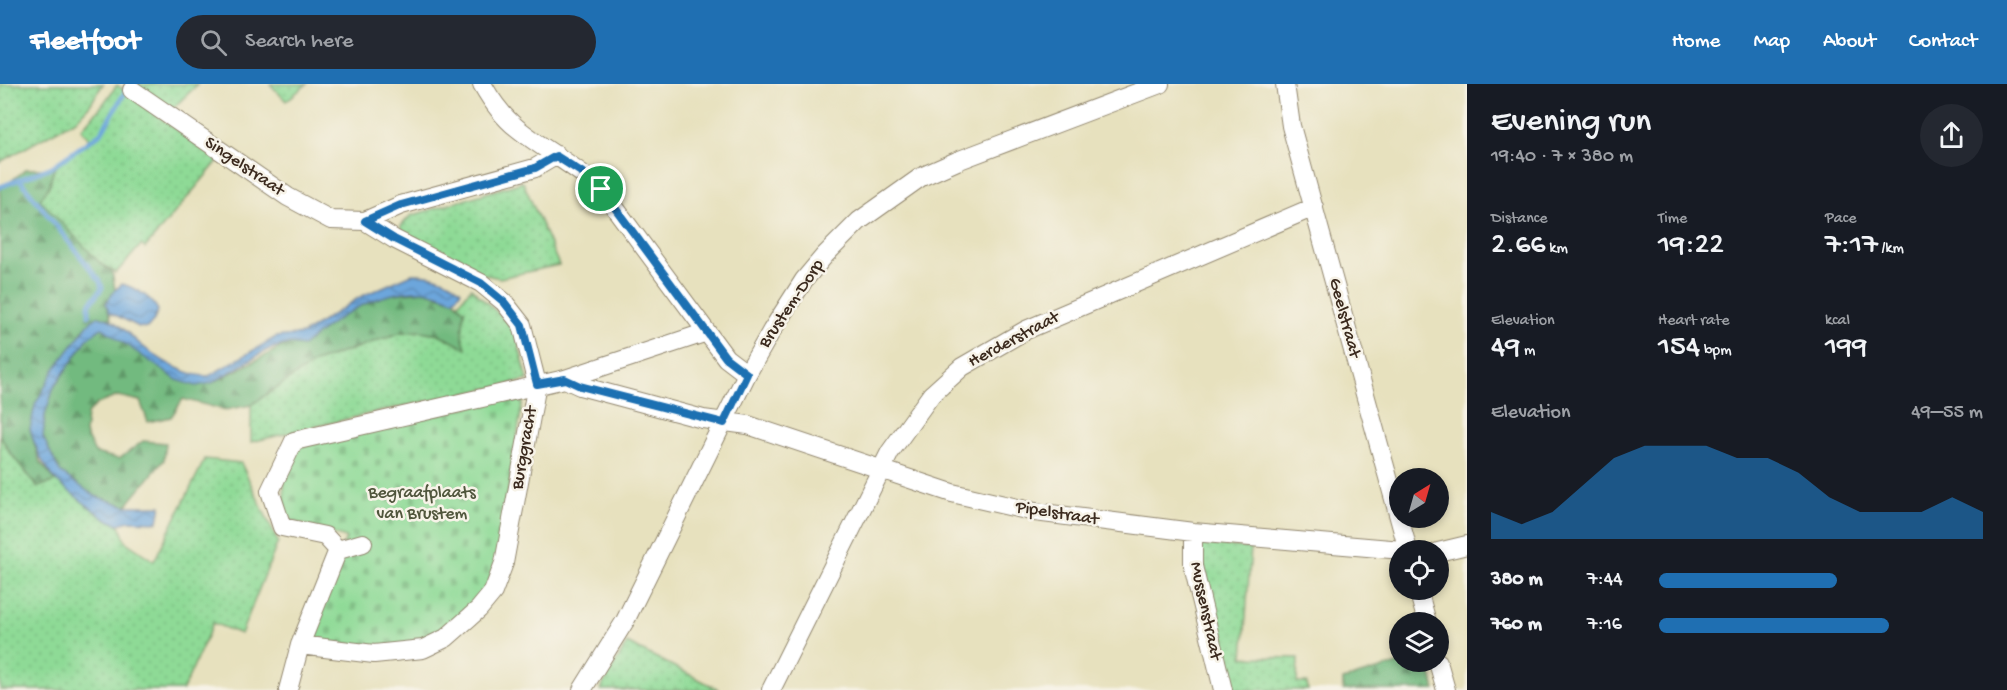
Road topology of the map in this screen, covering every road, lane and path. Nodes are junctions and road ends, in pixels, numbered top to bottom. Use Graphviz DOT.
graph roads {
  1 [pos="482,84"];
  2 [pos="1160,84"];
  3 [pos="1285,84"];
  4 [pos="132,90"];
  5 [pos="556,156"];
  6 [pos="1314,207"];
  7 [pos="365,221"];
  8 [pos="707,332"];
  9 [pos="747,374"];
  10 [pos="565,379"];
  11 [pos="537,384"];
  12 [pos="724,423"];
  13 [pos="881,468"];
  14 [pos="1193,532"];
  15 [pos="1405,540"];
  16 [pos="363,543"];
  17 [pos="1467,545"];
  18 [pos="1389,549"];
  19 [pos="1449,549"];
  20 [pos="338,550"];
  21 [pos="300,645"];
  22 [pos="1441,672"];
  23 [pos="288,690"];
  24 [pos="582,690"];
  25 [pos="771,690"];
  26 [pos="1223,690"];
  27 [pos="1446,690"];
  1 -- 5 [label="street"];
  2 -- 9 [label="street, Brustem-Dorp"];
  3 -- 6 [label="street, Geelstraat"];
  4 -- 7 [label="street, Singelstraat"];
  5 -- 7 [label="street, Singelstraat"];
  5 -- 8 [label="street"];
  6 -- 13 [label="street, Herderstraat"];
  6 -- 15 [label="street, Geelstraat"];
  7 -- 11 [label="street"];
  8 -- 9 [label="street"];
  8 -- 10 [label="street"];
  9 -- 12 [label="street, Brustem-Dorp"];
  10 -- 11 [label="street"];
  10 -- 12 [label="street"];
  11 -- 20 [label="street, Burggracht"];
  11 -- 21 [label="street, Burggracht"];
  12 -- 13 [label="street, Pipelstraat"];
  12 -- 24 [label="street, Brustem-Dorp"];
  13 -- 14 [label="street, Pipelstraat"];
  13 -- 25 [label="street, Herderstraat"];
  14 -- 18 [label="street, Pipelstraat"];
  14 -- 26 [label="street, Mussenstraat"];
  16 -- 20 [label="street"];
  17 -- 19 [label="street"];
  20 -- 21 [label="street"];
  21 -- 23 [label="street"];
  22 -- 27 [label="street"];
}
